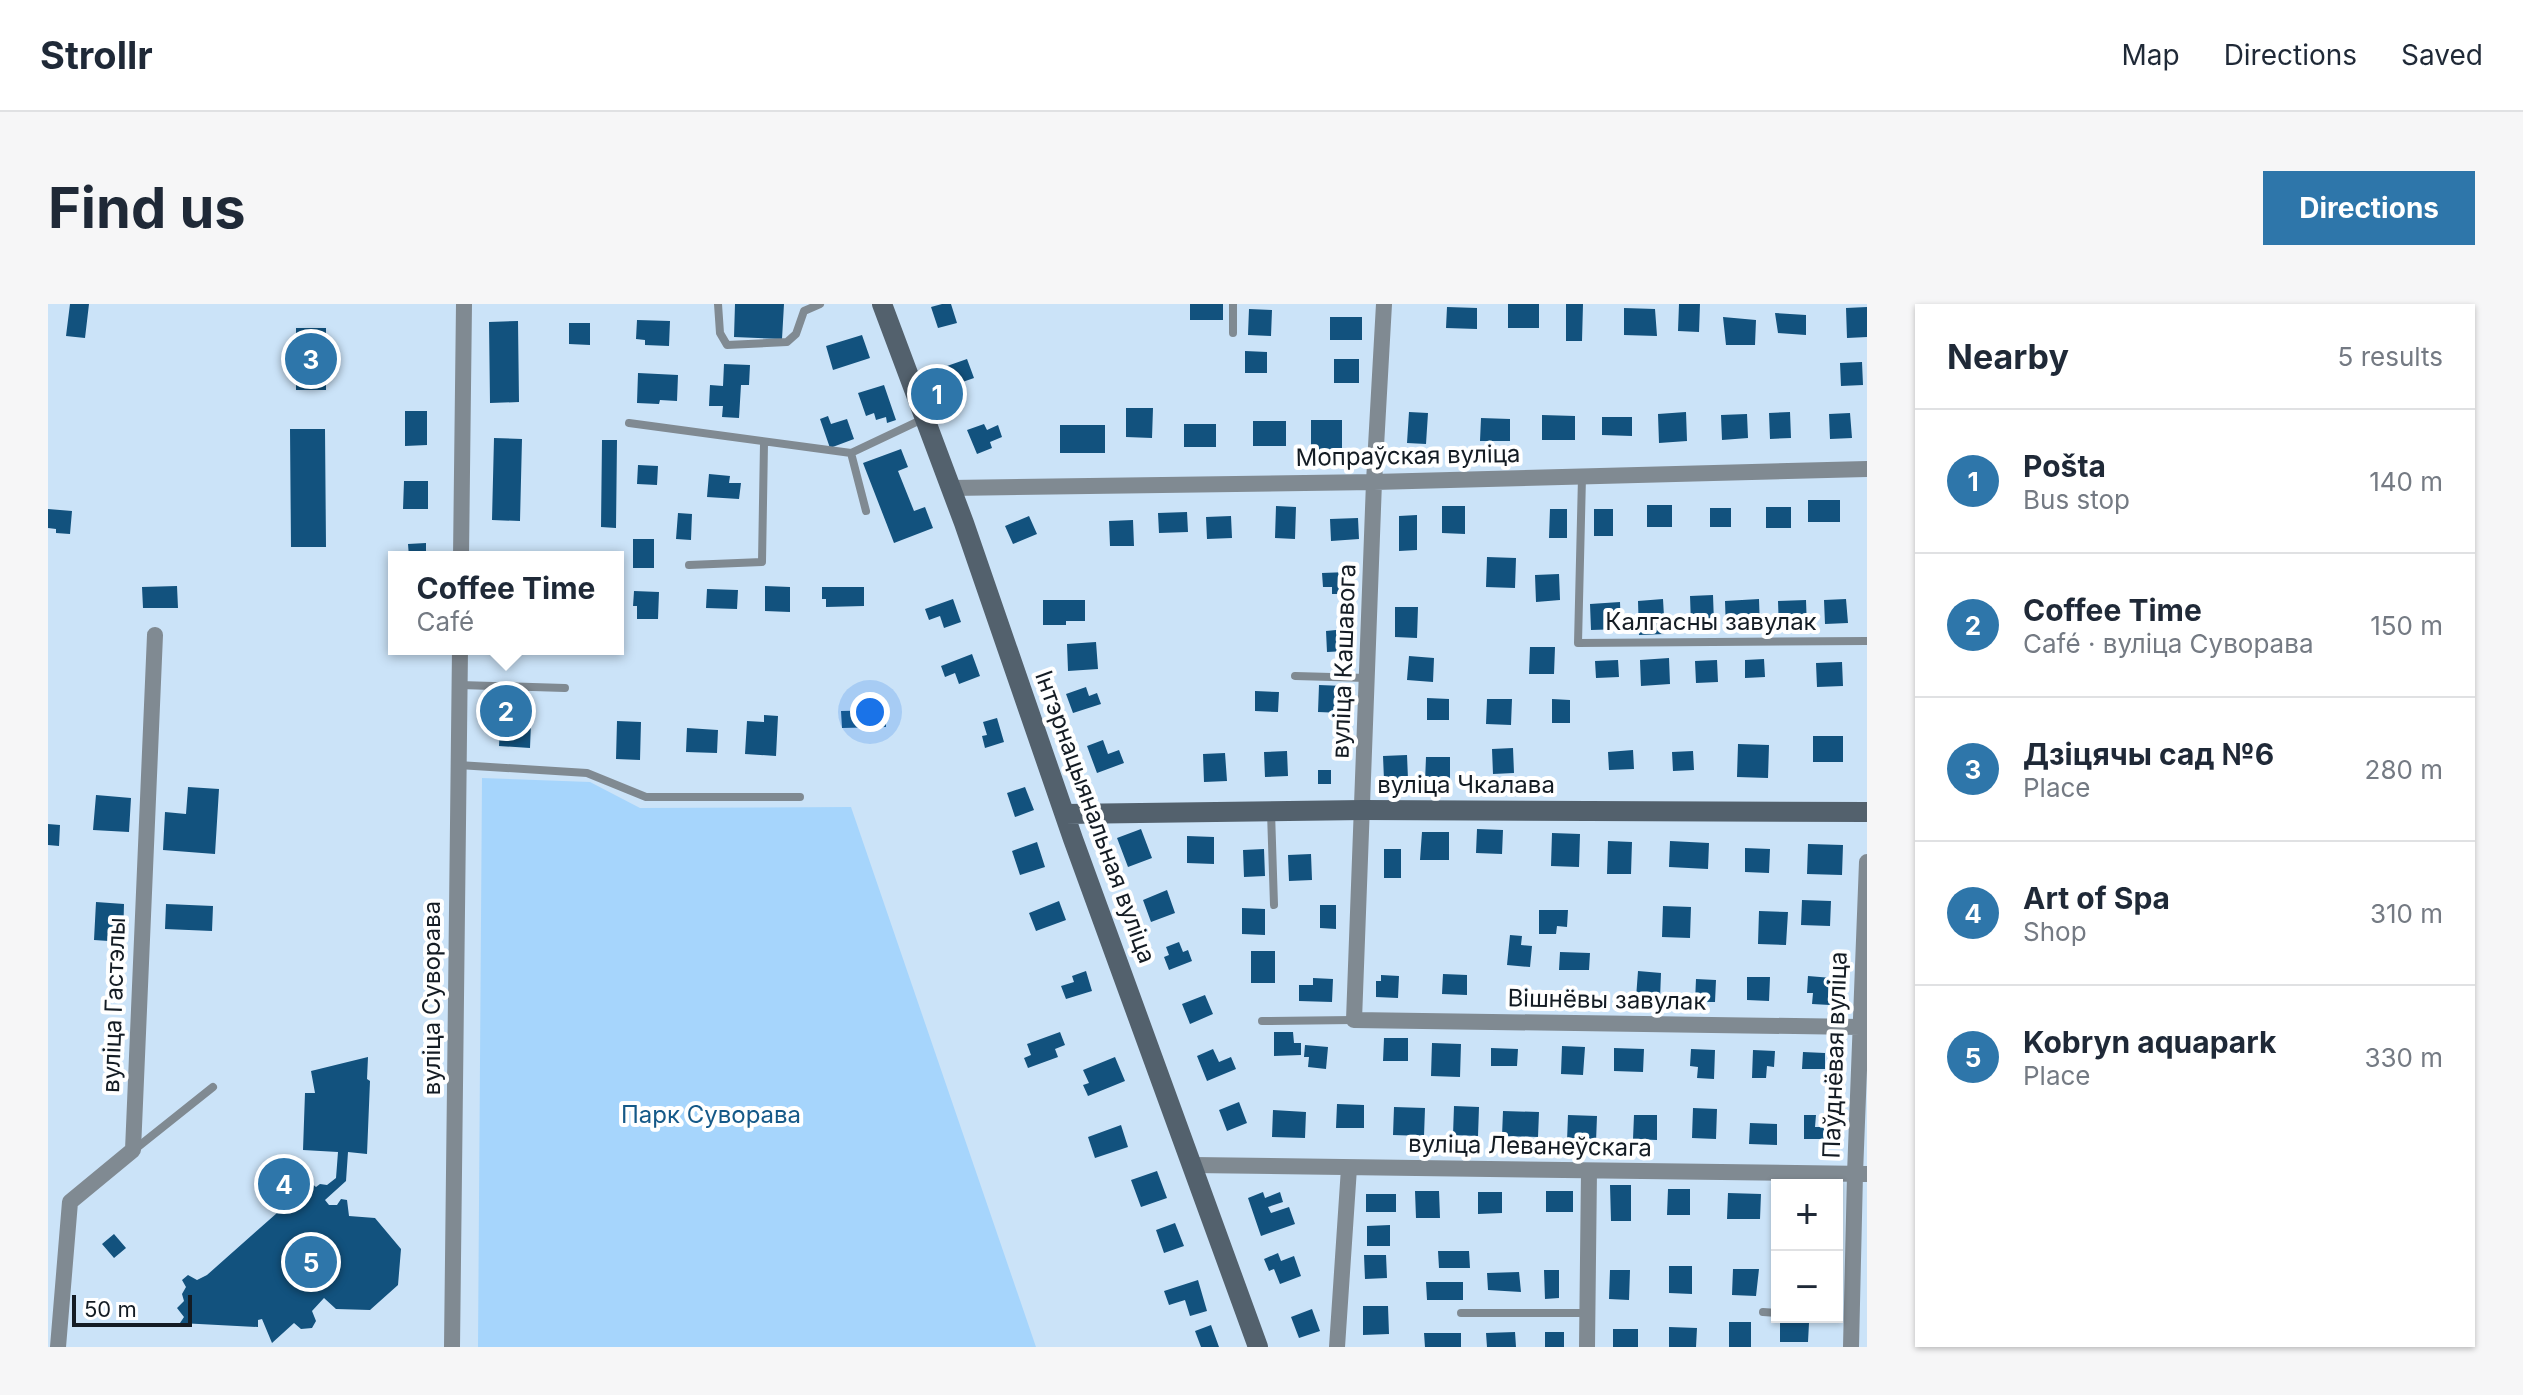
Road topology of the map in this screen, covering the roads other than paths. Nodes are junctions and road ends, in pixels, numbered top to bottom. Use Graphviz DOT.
graph roads {
  1 [pos="464,304"];
  2 [pos="718,304"];
  3 [pos="820,304"];
  4 [pos="882,304"];
  5 [pos="1233,304"];
  6 [pos="1384,304"];
  7 [pos="1233,333"];
  8 [pos="925,418"];
  9 [pos="629,423"];
  10 [pos="764,443"];
  11 [pos="851,453"];
  12 [pos="1867,469"];
  13 [pos="1582,476"];
  14 [pos="1374,482"];
  15 [pos="951,488"];
  16 [pos="866,511"];
  17 [pos="461,551"];
  18 [pos="689,565"];
  19 [pos="155,635"];
  20 [pos="1867,641"];
  21 [pos="460,655"];
  22 [pos="1295,676"];
  23 [pos="1368,678"];
  24 [pos="459,685"];
  25 [pos="565,688"];
  26 [pos="457,765"];
  27 [pos="800,797"];
  28 [pos="1363,810"];
  29 [pos="1271,811"];
  30 [pos="1867,812"];
  31 [pos="1065,814"];
  32 [pos="1867,862"];
  33 [pos="1274,905"];
  34 [pos="1354,1020"];
  35 [pos="1262,1021"];
  36 [pos="1863,1027"];
  37 [pos="213,1087"];
  38 [pos="133,1150"];
  39 [pos="1193,1165"];
  40 [pos="1349,1168"];
  41 [pos="1589,1171"];
  42 [pos="1861,1174"];
  43 [pos="1763,1312"];
  44 [pos="1461,1313"];
  45 [pos="1588,1313"];
  46 [pos="1771,1313"];
  47 [pos="1845,1314"];
  48 [pos="58,1347"];
  49 [pos="452,1347"];
  50 [pos="1258,1347"];
  51 [pos="1337,1347"];
  52 [pos="1587,1347"];
  53 [pos="1851,1347"];
  1 -- 17 [label="street"];
  2 -- 3 [label="lane"];
  4 -- 8 [label="main road, Інтэрнацыянальная вуліца"];
  5 -- 7 [label="lane"];
  6 -- 14 [label="street, вуліца Кашавога"];
  8 -- 11 [label="lane"];
  8 -- 15 [label="main road, Інтэрнацыянальная вуліца"];
  9 -- 10 [label="lane"];
  10 -- 11 [label="lane"];
  10 -- 18 [label="lane"];
  11 -- 16 [label="lane"];
  12 -- 13 [label="street, Мопраўская вуліца"];
  13 -- 14 [label="street, Мопраўская вуліца"];
  13 -- 20 [label="lane, Калгасны завулак"];
  14 -- 15 [label="street, Мопраўская вуліца"];
  14 -- 23 [label="street, вуліца Кашавога"];
  15 -- 31 [label="main road, Інтэрнацыянальная вуліца"];
  19 -- 38 [label="street, вуліца Гастэлы"];
  21 -- 24 [label="street, вуліца Суворава"];
  22 -- 23 [label="lane"];
  23 -- 28 [label="street, вуліца Кашавога"];
  24 -- 25 [label="lane"];
  24 -- 26 [label="street, вуліца Суворава"];
  26 -- 27 [label="lane"];
  26 -- 49 [label="street, вуліца Суворава"];
  28 -- 29 [label="main road, вуліца Чкалава"];
  28 -- 30 [label="main road, вуліца Чкалава"];
  28 -- 34 [label="street, вуліца Кашавога"];
  29 -- 31 [label="main road, вуліца Чкалава"];
  29 -- 33 [label="lane"];
  31 -- 39 [label="main road, Інтэрнацыянальная вуліца"];
  32 -- 36 [label="street, Паўднёвая вуліца"];
  34 -- 35 [label="lane"];
  34 -- 36 [label="street, Вішнёвы завулак"];
  36 -- 42 [label="street, Паўднёвая вуліца"];
  37 -- 38 [label="lane"];
  38 -- 48 [label="street"];
  39 -- 40 [label="street, вуліца Леванеўскага"];
  39 -- 50 [label="main road, Інтэрнацыянальная вуліца"];
  40 -- 41 [label="street, вуліца Леванеўскага"];
  40 -- 51 [label="street"];
  41 -- 42 [label="street, вуліца Леванеўскага"];
  41 -- 45 [label="street"];
  42 -- 47 [label="street, Паўднёвая вуліца"];
  43 -- 46 [label="lane"];
  44 -- 45 [label="lane"];
  45 -- 52 [label="street"];
  47 -- 53 [label="street, Паўднёвая вуліца"];
}
